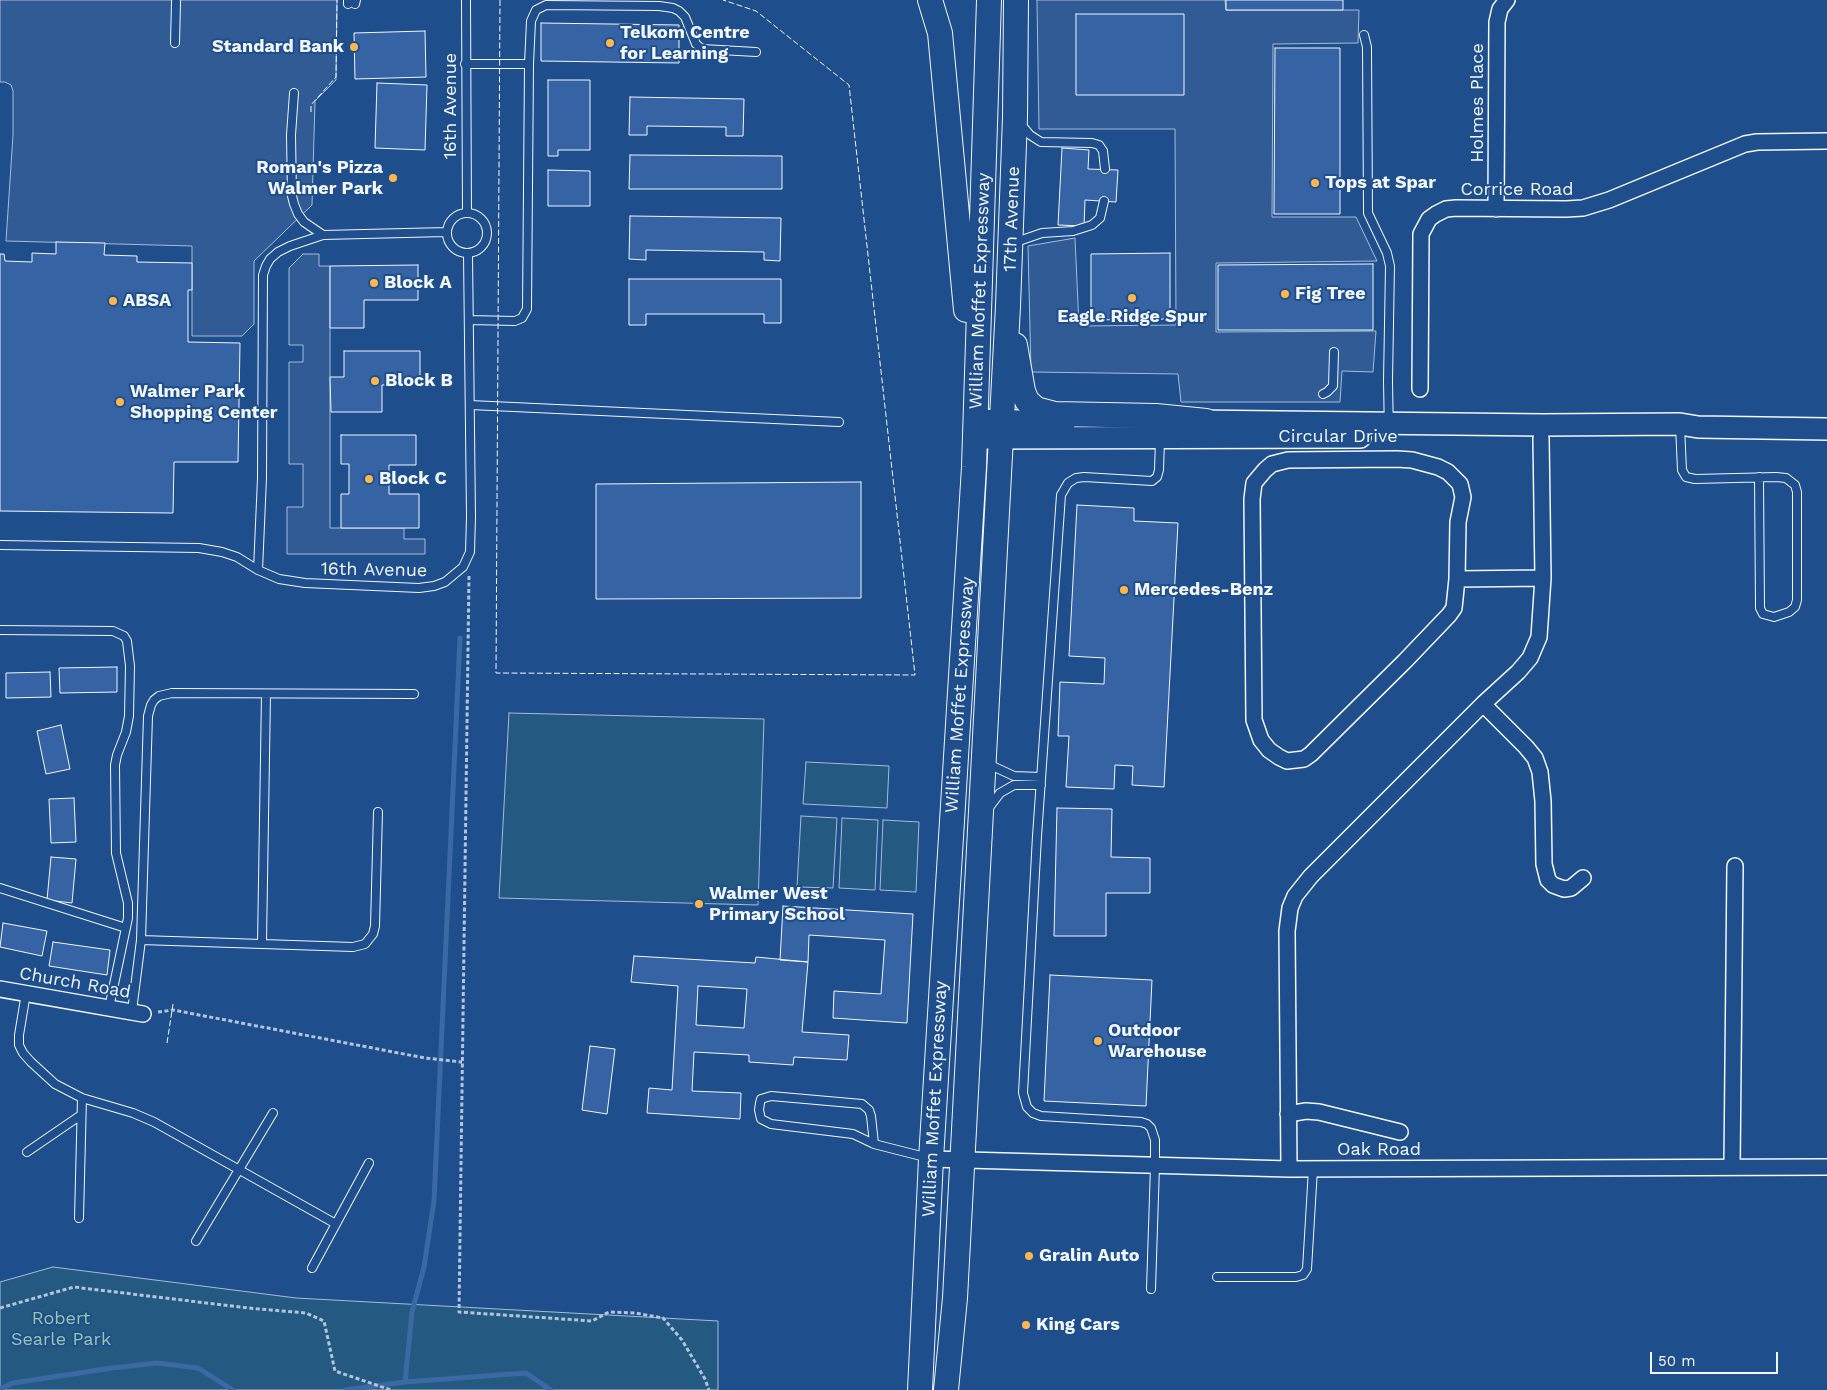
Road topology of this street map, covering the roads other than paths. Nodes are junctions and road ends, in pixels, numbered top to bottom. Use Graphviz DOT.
graph roads {
  1 [pos="466,0"];
  2 [pos="930,0"];
  3 [pos="989,0"];
  4 [pos="1016,0"];
  5 [pos="1507,0"];
  6 [pos="176,2"];
  7 [pos="1364,35"];
  8 [pos="175,43"];
  9 [pos="756,52"];
  10 [pos="465,64"];
  11 [pos="529,64"];
  12 [pos="294,93"];
  13 [pos="1016,118"];
  14 [pos="1827,141"];
  15 [pos="1105,170"];
  16 [pos="1104,201"];
  17 [pos="1496,209"];
  18 [pos="467,213"];
  19 [pos="446,232"];
  20 [pos="323,235"];
  21 [pos="1012,243"];
  22 [pos="468,254"];
  23 [pos="1008,317"];
  24 [pos="469,320"];
  25 [pos="978,338"];
  26 [pos="1334,352"];
  27 [pos="1420,388"];
  28 [pos="1323,394"];
  29 [pos="470,405"];
  30 [pos="1206,421"];
  31 [pos="839,422"];
  32 [pos="1827,428"];
  33 [pos="976,429"];
  34 [pos="1389,429"];
  35 [pos="1686,429"];
  36 [pos="1001,430"];
  37 [pos="1160,438"];
  38 [pos="1542,438"];
  39 [pos="1759,477"];
  40 [pos="0,545"];
  41 [pos="258,570"];
  42 [pos="1543,578"];
  43 [pos="1458,579"];
  44 [pos="0,630"];
  45 [pos="266,694"];
  46 [pos="414,694"];
  47 [pos="1483,704"];
  48 [pos="984,762"];
  49 [pos="1041,781"];
  50 [pos="378,812"];
  51 [pos="980,821"];
  52 [pos="1735,866"];
  53 [pos="1582,878"];
  54 [pos="0,888"];
  55 [pos="126,928"];
  56 [pos="141,940"];
  57 [pos="262,943"];
  58 [pos="0,989"];
  59 [pos="26,993"];
  60 [pos="109,1008"];
  61 [pos="138,1013"];
  62 [pos="82,1098"];
  63 [pos="273,1113"];
  64 [pos="1288,1114"];
  65 [pos="81,1115"];
  66 [pos="1400,1132"];
  67 [pos="874,1144"];
  68 [pos="26,1152"];
  69 [pos="931,1159"];
  70 [pos="962,1160"];
  71 [pos="369,1163"];
  72 [pos="1156,1166"];
  73 [pos="1732,1167"];
  74 [pos="1827,1168"];
  75 [pos="239,1169"];
  76 [pos="1289,1169"];
  77 [pos="1313,1169"];
  78 [pos="79,1218"];
  79 [pos="336,1224"];
  80 [pos="196,1241"];
  81 [pos="312,1268"];
  82 [pos="1217,1277"];
  83 [pos="1151,1289"];
  84 [pos="920,1390"];
  85 [pos="946,1390"];
  1 -- 10 [label="lane, 16th Avenue"];
  2 -- 25 [label="main road"];
  3 -- 25 [label="main road, William Moffet Expressway"];
  4 -- 13 [label="main road, 17th Avenue"];
  5 -- 17 [label="street, Holmes Place"];
  6 -- 8 [label="lane"];
  7 -- 34 [label="lane"];
  9 -- 11 [label="lane"];
  10 -- 11 [label="lane"];
  10 -- 18 [label="lane, 16th Avenue"];
  11 -- 24 [label="lane"];
  12 -- 20 [label="lane"];
  13 -- 15 [label="lane"];
  13 -- 21 [label="main road, 17th Avenue"];
  14 -- 17 [label="street, Corrice Road"];
  16 -- 21 [label="lane"];
  17 -- 27 [label="street, Corrice Road"];
  18 -- 19 [label="lane"];
  18 -- 22 [label="lane"];
  19 -- 20 [label="lane"];
  19 -- 22 [label="lane"];
  20 -- 41 [label="lane"];
  21 -- 23 [label="main road, 17th Avenue"];
  22 -- 24 [label="lane"];
  23 -- 30 [label="main road"];
  23 -- 36 [label="main road, 17th Avenue"];
  24 -- 29 [label="lane"];
  25 -- 33 [label="main road, William Moffet Expressway"];
  26 -- 28 [label="lane"];
  29 -- 31 [label="lane"];
  29 -- 41 [label="lane, 16th Avenue"];
  30 -- 34 [label="street, Circular Drive"];
  30 -- 36 [label="street, Circular Drive"];
  32 -- 35 [label="street, Circular Drive"];
  33 -- 36 [label="street, Circular Drive"];
  33 -- 69 [label="main road, William Moffet Expressway"];
  34 -- 35 [label="street, Circular Drive"];
  34 -- 37 [label="street, Circular Drive"];
  34 -- 38 [label="street, Circular Drive"];
  35 -- 38 [label="street, Circular Drive"];
  35 -- 39 [label="lane"];
  36 -- 37 [label="street, Circular Drive"];
  36 -- 48 [label="main road, William Moffet Expressway"];
  37 -- 49 [label="lane"];
  38 -- 42 [label="street"];
  39 -- 39 [label="lane"];
  40 -- 41 [label="lane, 16th Avenue"];
  42 -- 43 [label="street"];
  42 -- 47 [label="street"];
  43 -- 43 [label="street"];
  44 -- 55 [label="lane"];
  45 -- 46 [label="lane"];
  45 -- 56 [label="lane"];
  45 -- 57 [label="lane"];
  47 -- 53 [label="street"];
  47 -- 64 [label="street"];
  48 -- 49 [label="lane"];
  48 -- 51 [label="main road, William Moffet Expressway"];
  49 -- 51 [label="lane"];
  49 -- 72 [label="lane"];
  50 -- 57 [label="lane"];
  51 -- 70 [label="main road, William Moffet Expressway"];
  52 -- 73 [label="street"];
  54 -- 55 [label="lane"];
  55 -- 60 [label="lane"];
  56 -- 57 [label="lane"];
  56 -- 61 [label="lane"];
  58 -- 59 [label="street, Church Road"];
  59 -- 60 [label="street, Church Road"];
  59 -- 62 [label="lane"];
  60 -- 61 [label="street, Church Road"];
  62 -- 65 [label="lane"];
  62 -- 75 [label="lane"];
  63 -- 75 [label="lane"];
  64 -- 66 [label="street"];
  64 -- 76 [label="street"];
  65 -- 68 [label="lane"];
  65 -- 78 [label="lane"];
  67 -- 67 [label="lane"];
  67 -- 69 [label="lane"];
  69 -- 70 [label="street, Oak Road"];
  69 -- 84 [label="main road, William Moffet Expressway"];
  70 -- 72 [label="street, Oak Road"];
  70 -- 85 [label="main road, William Moffet Expressway"];
  71 -- 79 [label="lane"];
  72 -- 76 [label="street, Oak Road"];
  72 -- 83 [label="lane"];
  73 -- 74 [label="street, Oak Road"];
  73 -- 77 [label="street, Oak Road"];
  75 -- 79 [label="lane"];
  75 -- 80 [label="lane"];
  76 -- 77 [label="street, Oak Road"];
  77 -- 82 [label="lane"];
  79 -- 81 [label="lane"];
}
